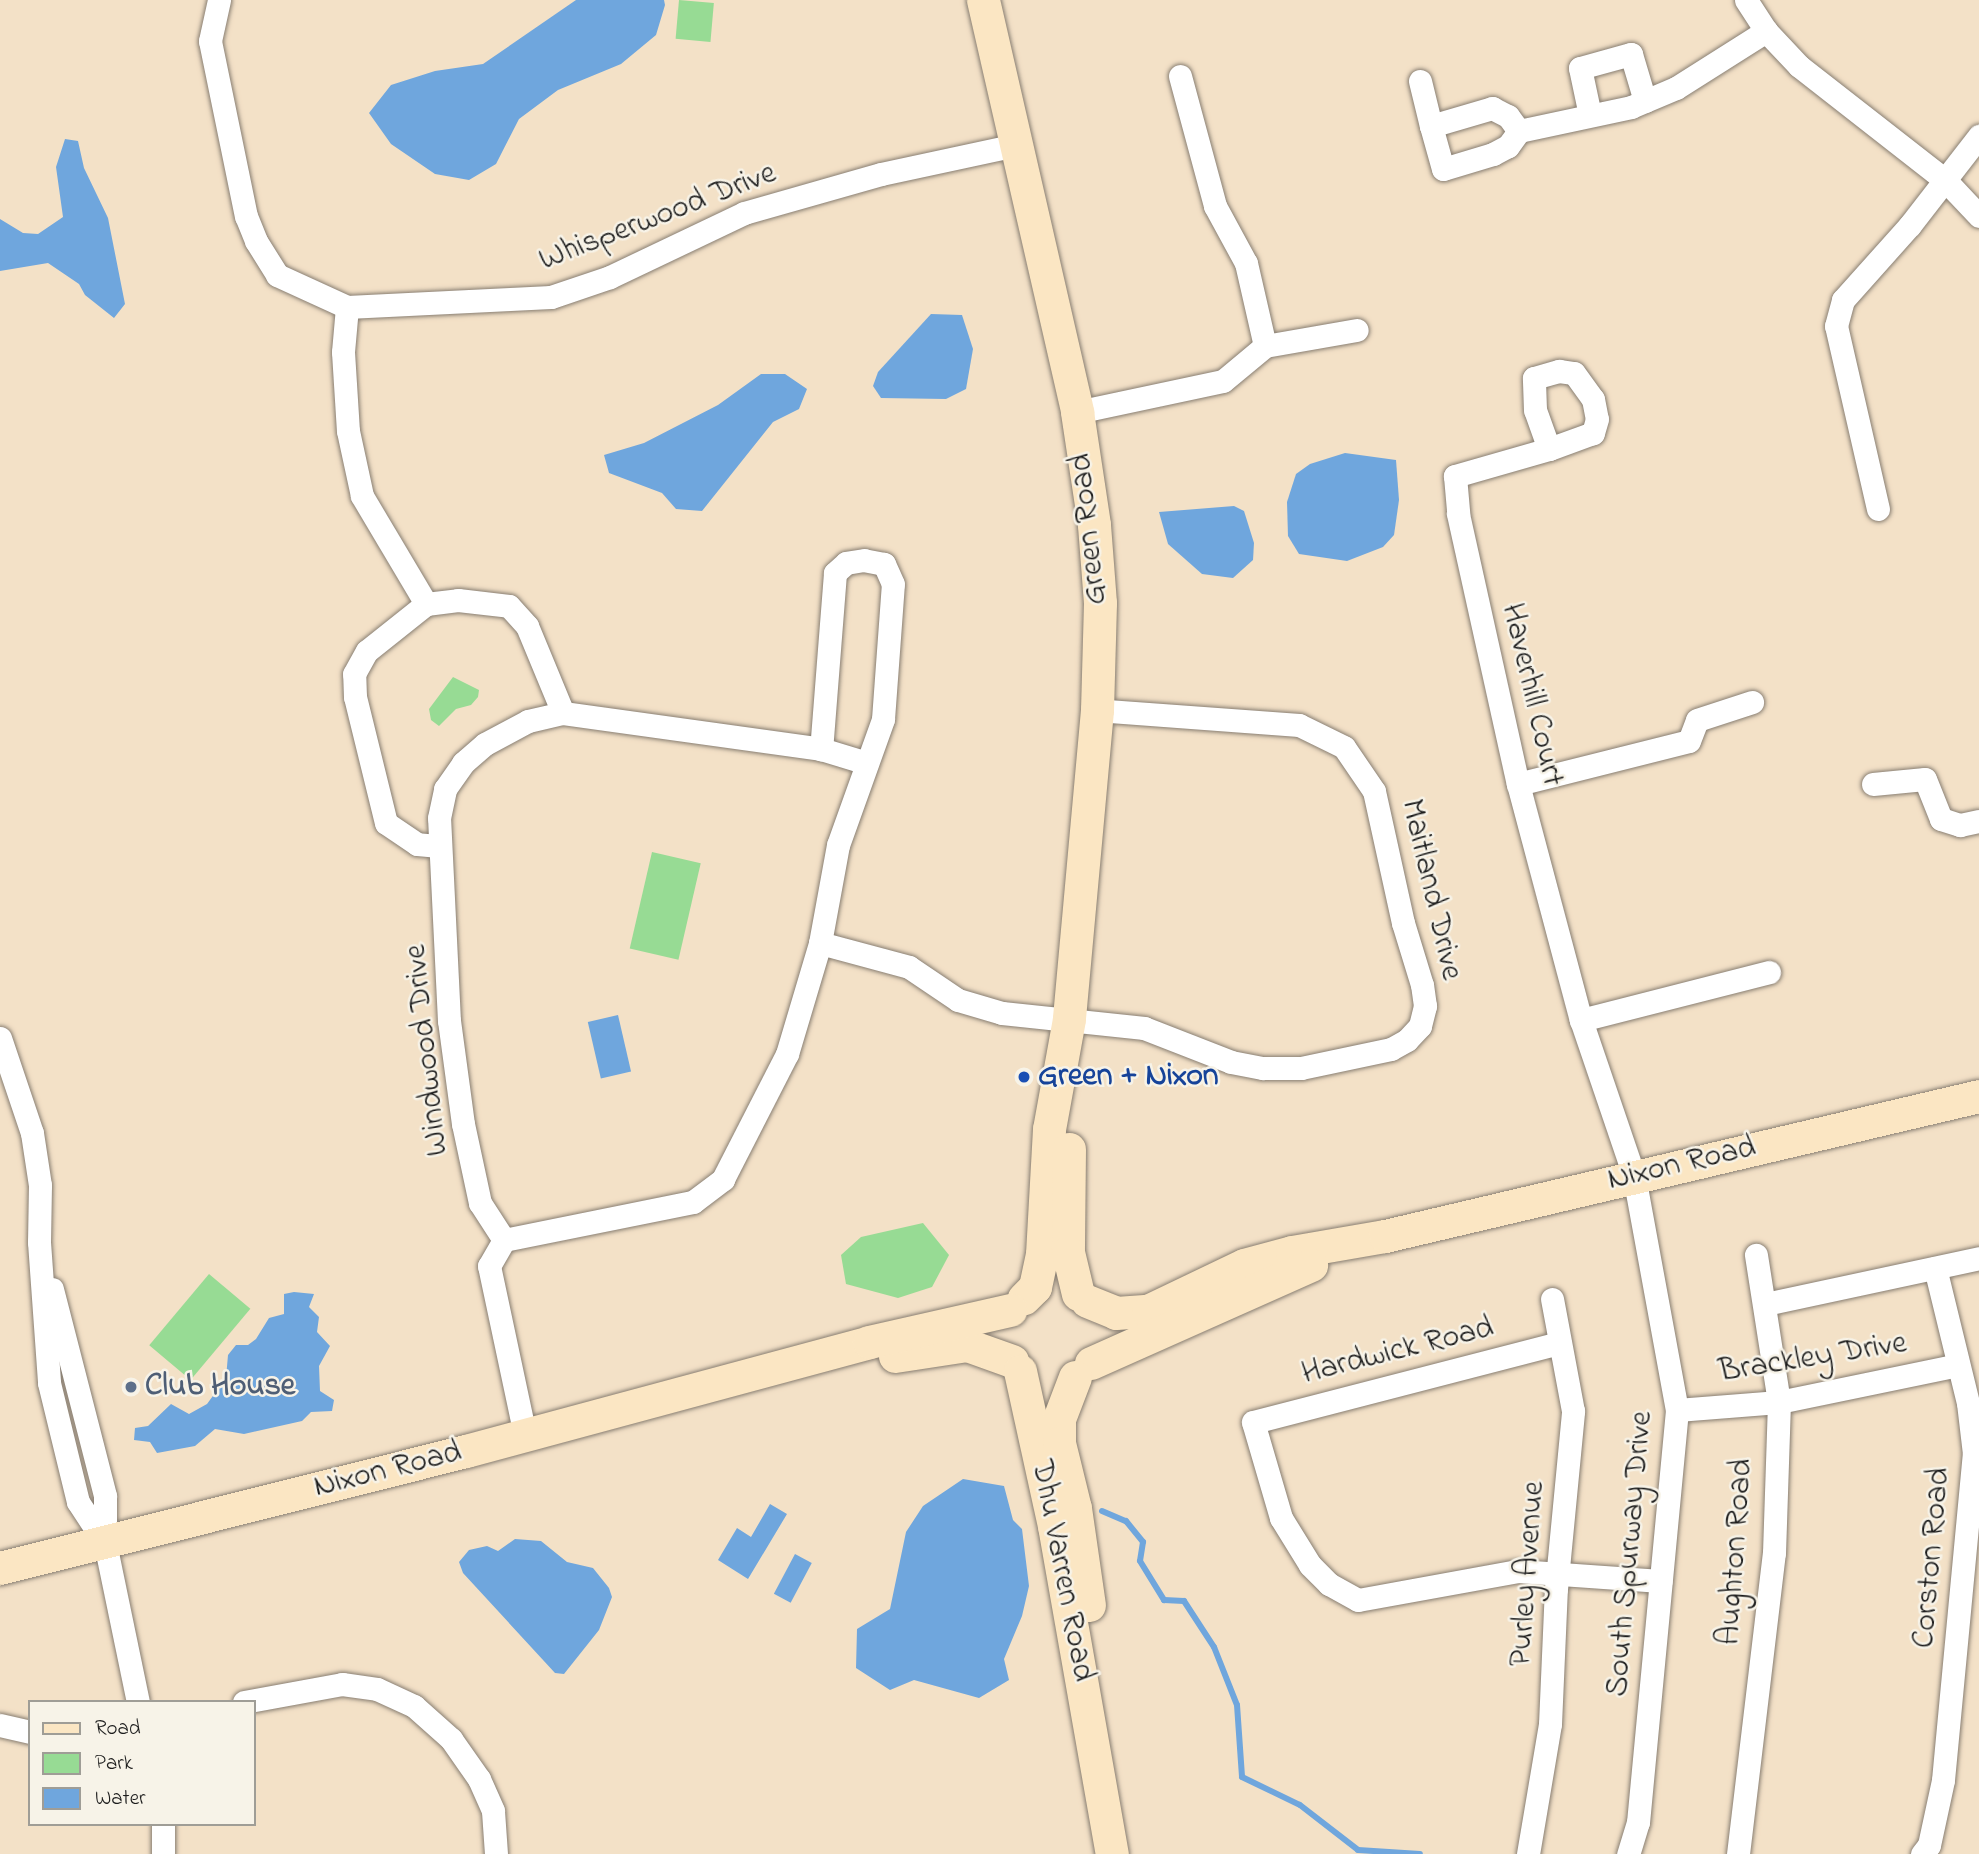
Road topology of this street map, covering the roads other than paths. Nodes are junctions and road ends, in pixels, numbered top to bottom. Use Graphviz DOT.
graph roads {
  1 [pos="219,0"];
  2 [pos="983,0"];
  3 [pos="1746,0"];
  4 [pos="1766,31"];
  5 [pos="1180,76"];
  6 [pos="1420,81"];
  7 [pos="1645,101"];
  8 [pos="1590,115"];
  9 [pos="1431,126"];
  10 [pos="1519,131"];
  11 [pos="1979,136"];
  12 [pos="1016,145"];
  13 [pos="1946,181"];
  14 [pos="1979,216"];
  15 [pos="347,307"];
  16 [pos="1357,331"];
  17 [pos="1265,346"];
  18 [pos="1077,412"];
  19 [pos="1549,449"];
  20 [pos="1878,509"];
  21 [pos="426,604"];
  22 [pos="1752,702"];
  23 [pos="1097,710"];
  24 [pos="563,713"];
  25 [pos="821,749"];
  26 [pos="867,762"];
  27 [pos="1873,784"];
  28 [pos="1518,785"];
  29 [pos="1979,821"];
  30 [pos="439,846"];
  31 [pos="820,943"];
  32 [pos="1769,972"];
  33 [pos="1069,1019"];
  34 [pos="1581,1020"];
  35 [pos="0,1038"];
  36 [pos="1063,1066"];
  37 [pos="1979,1096"];
  38 [pos="1634,1176"];
  39 [pos="1385,1236"];
  40 [pos="504,1240"];
  41 [pos="1756,1255"];
  42 [pos="1979,1258"];
  43 [pos="1935,1268"];
  44 [pos="1082,1298"];
  45 [pos="1552,1298"];
  46 [pos="1017,1304"];
  47 [pos="1765,1304"];
  48 [pos="1559,1343"];
  49 [pos="1958,1365"];
  50 [pos="1016,1366"];
  51 [pos="1083,1370"];
  52 [pos="774,1371"];
  53 [pos="1779,1402"];
  54 [pos="1677,1410"];
  55 [pos="525,1435"];
  56 [pos="105,1543"];
  57 [pos="0,1568"];
  58 [pos="1558,1574"];
  59 [pos="1661,1581"];
  60 [pos="138,1700"];
  61 [pos="255,1700"];
  62 [pos="0,1725"];
  63 [pos="28,1732"];
  64 [pos="1100,1772"];
  65 [pos="163,1826"];
  66 [pos="163,1854"];
  67 [pos="496,1854"];
  68 [pos="1112,1854"];
  69 [pos="1528,1854"];
  70 [pos="1629,1854"];
  71 [pos="1738,1854"];
  72 [pos="1922,1854"];
  1 -- 15 [label="street, Whisperwood Drive"];
  2 -- 12 [label="main road, Green Road"];
  3 -- 4 [label="street"];
  4 -- 7 [label="street"];
  4 -- 13 [label="street"];
  5 -- 17 [label="street"];
  6 -- 9 [label="street"];
  7 -- 8 [label="street"];
  7 -- 8 [label="street"];
  8 -- 10 [label="street"];
  9 -- 10 [label="street"];
  9 -- 10 [label="street"];
  11 -- 13 [label="street"];
  12 -- 15 [label="street, Whisperwood Drive"];
  12 -- 18 [label="main road, Green Road"];
  13 -- 14 [label="street"];
  13 -- 20 [label="street"];
  15 -- 21 [label="street"];
  16 -- 17 [label="street"];
  17 -- 18 [label="street"];
  18 -- 23 [label="main road, Green Road"];
  19 -- 28 [label="street, Haverhill Court"];
  21 -- 24 [label="street"];
  21 -- 30 [label="street"];
  22 -- 28 [label="street"];
  23 -- 33 [label="main road, Green Road"];
  23 -- 33 [label="street, Maitland Drive"];
  24 -- 25 [label="street, Windwood Drive"];
  24 -- 30 [label="street, Windwood Drive"];
  25 -- 26 [label="street, Windwood Drive"];
  25 -- 26 [label="street"];
  26 -- 31 [label="street"];
  27 -- 29 [label="street"];
  28 -- 34 [label="street, Haverhill Court"];
  30 -- 40 [label="street, Windwood Drive"];
  31 -- 33 [label="street"];
  31 -- 40 [label="street"];
  32 -- 34 [label="street"];
  33 -- 36 [label="main road, Green Road"];
  34 -- 38 [label="street, Haverhill Court"];
  35 -- 56 [label="street"];
  36 -- 44 [label="main road, Green Road"];
  36 -- 46 [label="main road, Green Road"];
  37 -- 38 [label="main road, Nixon Road"];
  38 -- 39 [label="main road, Nixon Road"];
  38 -- 54 [label="street, South Spurway Drive"];
  39 -- 44 [label="main road, Nixon Road"];
  39 -- 51 [label="main road, Nixon Road"];
  40 -- 55 [label="street"];
  41 -- 47 [label="street, Aughton Road"];
  42 -- 43 [label="street"];
  43 -- 47 [label="street"];
  43 -- 49 [label="street, Corston Road"];
  44 -- 46 [label="main road"];
  44 -- 51 [label="main road"];
  45 -- 48 [label="street, Purley Avenue"];
  46 -- 50 [label="main road"];
  46 -- 52 [label="main road, Nixon Road"];
  47 -- 53 [label="street, Aughton Road"];
  48 -- 58 [label="street, Purley Avenue"];
  48 -- 58 [label="street, Hardwick Road"];
  49 -- 53 [label="street, Brackley Drive"];
  49 -- 72 [label="street, Corston Road"];
  50 -- 51 [label="main road"];
  50 -- 52 [label="main road, Nixon Road"];
  50 -- 64 [label="main road, Dhu Varren Road"];
  51 -- 64 [label="main road, Dhu Varren Road"];
  52 -- 55 [label="main road, Nixon Road"];
  53 -- 54 [label="street, Brackley Drive"];
  53 -- 71 [label="street, Aughton Road"];
  54 -- 59 [label="street, South Spurway Drive"];
  55 -- 56 [label="main road, Nixon Road"];
  56 -- 57 [label="main road, Nixon Road"];
  56 -- 60 [label="street"];
  58 -- 59 [label="street"];
  58 -- 69 [label="street, Purley Avenue"];
  59 -- 70 [label="street, South Spurway Drive"];
  61 -- 67 [label="street"];
  62 -- 63 [label="street"];
  64 -- 68 [label="main road, Dhu Varren Road"];
  65 -- 66 [label="street"];
}
